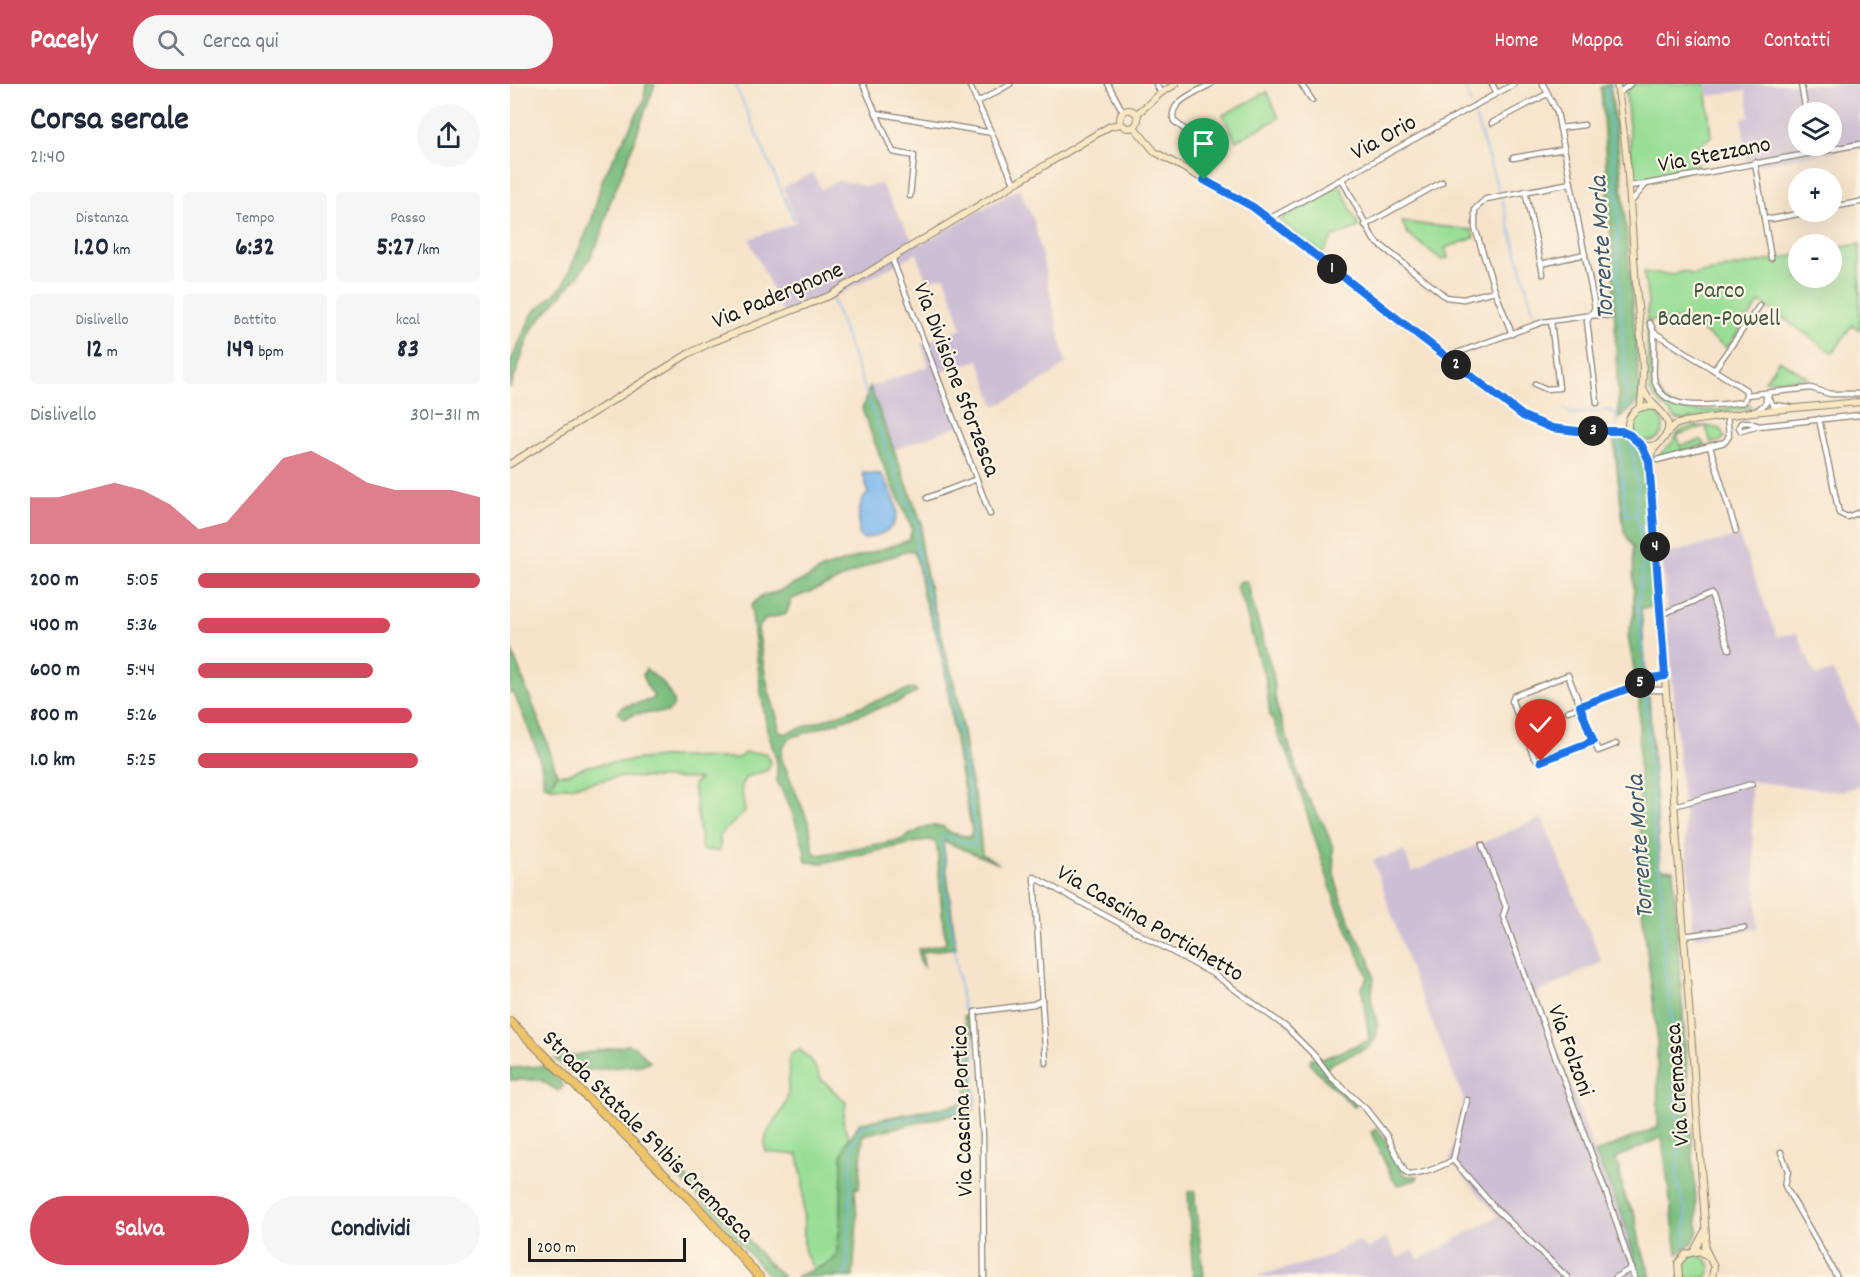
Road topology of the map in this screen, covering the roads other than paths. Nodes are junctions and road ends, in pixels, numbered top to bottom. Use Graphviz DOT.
graph roads {
  1 [pos="863,84"];
  2 [pos="969,84"];
  3 [pos="1010,84"];
  4 [pos="1108,84"];
  5 [pos="1156,84"];
  6 [pos="1176,84"];
  7 [pos="1211,84"];
  8 [pos="1302,84"];
  9 [pos="1492,84"];
  10 [pos="1514,84"];
  11 [pos="1543,84"];
  12 [pos="1630,84"];
  13 [pos="1801,84"];
  14 [pos="1617,88"];
  15 [pos="1161,93"];
  16 [pos="1497,93"];
  17 [pos="1548,94"];
  18 [pos="1312,100"];
  19 [pos="978,102"];
  20 [pos="1804,102"];
  21 [pos="876,112"];
  22 [pos="1123,112"];
  23 [pos="1137,114"];
  24 [pos="1491,123"];
  25 [pos="1121,124"];
  26 [pos="1584,124"];
  27 [pos="1134,127"];
  28 [pos="1560,128"];
  29 [pos="992,133"];
  30 [pos="1860,144"];
  31 [pos="1842,147"];
  32 [pos="1564,149"];
  33 [pos="1212,152"];
  34 [pos="1794,156"];
  35 [pos="1514,158"];
  36 [pos="1755,162"];
  37 [pos="1342,178"];
  38 [pos="1442,182"];
  39 [pos="1014,183"];
  40 [pos="1571,183"];
  41 [pos="1646,184"];
  42 [pos="1628,186"];
  43 [pos="1526,191"];
  44 [pos="910,196"];
  45 [pos="1860,202"];
  46 [pos="1629,204"];
  47 [pos="1842,205"];
  48 [pos="1788,216"];
  49 [pos="1764,218"];
  50 [pos="1269,219"];
  51 [pos="1365,225"];
  52 [pos="1585,254"];
  53 [pos="894,257"];
  54 [pos="1771,258"];
  55 [pos="1541,264"];
  56 [pos="1543,274"];
  57 [pos="1495,291"];
  58 [pos="1760,305"];
  59 [pos="1592,315"];
  60 [pos="1611,316"];
  61 [pos="1551,321"];
  62 [pos="1650,323"];
  63 [pos="1512,333"];
  64 [pos="1655,333"];
  65 [pos="1446,357"];
  66 [pos="1714,370"];
  67 [pos="1535,384"];
  68 [pos="1644,389"];
  69 [pos="1768,393"];
  70 [pos="1860,394"];
  71 [pos="1746,395"];
  72 [pos="1860,402"];
  73 [pos="1597,403"];
  74 [pos="1640,408"];
  75 [pos="1655,408"];
  76 [pos="1794,409"];
  77 [pos="1752,412"];
  78 [pos="1860,415"];
  79 [pos="1727,416"];
  80 [pos="1666,418"];
  81 [pos="1819,419"];
  82 [pos="1629,420"];
  83 [pos="1684,422"];
  84 [pos="1758,426"];
  85 [pos="1609,430"];
  86 [pos="1666,434"];
  87 [pos="1630,435"];
  88 [pos="1656,445"];
  89 [pos="1642,446"];
  90 [pos="1710,447"];
  91 [pos="1657,460"];
  92 [pos="1649,461"];
  93 [pos="510,464"];
  94 [pos="977,478"];
  95 [pos="927,498"];
  96 [pos="1860,512"];
  97 [pos="990,514"];
  98 [pos="1736,531"];
  99 [pos="1660,613"];
  100 [pos="1730,649"];
  101 [pos="1665,676"];
  102 [pos="1642,681"];
  103 [pos="1665,690"];
  104 [pos="1580,706"];
  105 [pos="1568,711"];
  106 [pos="1593,741"];
  107 [pos="1616,744"];
  108 [pos="1752,784"];
  109 [pos="1673,807"];
  110 [pos="1482,845"];
  111 [pos="1744,928"];
  112 [pos="1683,936"];
  113 [pos="1042,1000"];
  114 [pos="510,1021"];
  115 [pos="1046,1063"];
  116 [pos="1467,1100"];
  117 [pos="1781,1152"];
  118 [pos="1453,1160"];
  119 [pos="1705,1231"];
  120 [pos="1694,1251"];
  121 [pos="1710,1257"];
  122 [pos="1678,1266"];
  123 [pos="1632,1268"];
  124 [pos="759,1277"];
  125 [pos="984,1277"];
  126 [pos="1567,1277"];
  127 [pos="1616,1277"];
  128 [pos="1634,1277"];
  129 [pos="1673,1277"];
  130 [pos="1679,1277"];
  131 [pos="1713,1277"];
  132 [pos="1837,1277"];
  1 -- 21 [label="street"];
  2 -- 19 [label="street"];
  3 -- 19 [label="street"];
  4 -- 22 [label="street"];
  5 -- 15 [label="street"];
  6 -- 15 [label="street"];
  7 -- 33 [label="street"];
  8 -- 18 [label="street"];
  9 -- 16 [label="street"];
  10 -- 16 [label="street, Via Orio"];
  11 -- 17 [label="street"];
  12 -- 14 [label="street"];
  13 -- 20 [label="street"];
  14 -- 42 [label="street"];
  15 -- 23 [label="street"];
  16 -- 37 [label="street, Via Orio"];
  17 -- 24 [label="street"];
  17 -- 28 [label="street"];
  19 -- 29 [label="street"];
  21 -- 29 [label="street"];
  21 -- 44 [label="street"];
  22 -- 23 [label="street"];
  22 -- 25 [label="street"];
  23 -- 27 [label="street"];
  25 -- 27 [label="street"];
  25 -- 39 [label="street, Via Padergnone"];
  26 -- 28 [label="street"];
  27 -- 50 [label="street"];
  28 -- 32 [label="street"];
  29 -- 39 [label="street"];
  30 -- 31 [label="street, Via Stezzano"];
  32 -- 35 [label="street"];
  32 -- 40 [label="street"];
  34 -- 36 [label="street, Via Stezzano"];
  36 -- 41 [label="street, Via Stezzano"];
  36 -- 49 [label="street"];
  37 -- 50 [label="street, Via Orio"];
  37 -- 51 [label="street"];
  38 -- 51 [label="street"];
  39 -- 53 [label="street, Via Padergnone"];
  40 -- 43 [label="street"];
  40 -- 52 [label="street"];
  41 -- 42 [label="street, Via Stezzano"];
  41 -- 46 [label="street, Via Stezzano"];
  42 -- 46 [label="street"];
  43 -- 55 [label="street"];
  43 -- 57 [label="street"];
  45 -- 47 [label="street"];
  46 -- 68 [label="street"];
  48 -- 49 [label="street"];
  49 -- 54 [label="street"];
  50 -- 65 [label="street"];
  51 -- 57 [label="street"];
  52 -- 55 [label="street"];
  52 -- 59 [label="street"];
  53 -- 93 [label="street, Via Padergnone"];
  53 -- 94 [label="street, Via Divisione Sforzesca"];
  55 -- 56 [label="street"];
  57 -- 63 [label="street"];
  58 -- 66 [label="street"];
  59 -- 60 [label="street"];
  59 -- 61 [label="street"];
  59 -- 73 [label="street"];
  61 -- 63 [label="street"];
  61 -- 67 [label="street"];
  62 -- 64 [label="street"];
  63 -- 65 [label="street"];
  64 -- 66 [label="street"];
  64 -- 71 [label="street"];
  65 -- 85 [label="street"];
  66 -- 71 [label="street"];
  68 -- 74 [label="street"];
  68 -- 75 [label="street"];
  69 -- 70 [label="street"];
  69 -- 71 [label="street"];
  69 -- 76 [label="street"];
  69 -- 77 [label="street"];
  72 -- 76 [label="street"];
  74 -- 75 [label="street"];
  74 -- 82 [label="street"];
  75 -- 80 [label="street"];
  76 -- 77 [label="street"];
  77 -- 79 [label="street"];
  78 -- 81 [label="street"];
  79 -- 83 [label="street"];
  79 -- 90 [label="street"];
  80 -- 83 [label="street"];
  80 -- 86 [label="street"];
  81 -- 84 [label="street"];
  81 -- 96 [label="street"];
  82 -- 85 [label="street"];
  82 -- 87 [label="street"];
  83 -- 86 [label="street"];
  85 -- 87 [label="street"];
  86 -- 88 [label="street"];
  87 -- 89 [label="street"];
  88 -- 89 [label="street"];
  88 -- 92 [label="street"];
  89 -- 92 [label="street"];
  90 -- 91 [label="street"];
  90 -- 98 [label="street"];
  92 -- 99 [label="street, Via Cremasca"];
  94 -- 95 [label="street"];
  94 -- 97 [label="street, Via Divisione Sforzesca"];
  99 -- 100 [label="street"];
  99 -- 101 [label="street, Via Cremasca"];
  101 -- 102 [label="street"];
  101 -- 103 [label="street, Via Cremasca"];
  102 -- 103 [label="street"];
  102 -- 104 [label="street"];
  103 -- 109 [label="street, Via Cremasca"];
  104 -- 105 [label="street"];
  104 -- 106 [label="street"];
  104 -- 106 [label="street"];
  106 -- 107 [label="street"];
  108 -- 109 [label="street"];
  109 -- 112 [label="street, Via Cremasca"];
  110 -- 123 [label="street, Via Folzoni"];
  111 -- 112 [label="street"];
  112 -- 119 [label="street, Via Cremasca"];
  113 -- 115 [label="street"];
  113 -- 118 [label="street, Via Cascina Portichetto"];
  113 -- 125 [label="street, Via Cascina Portico"];
  114 -- 124 [label="highway, Strada Statale 591bis Cremasca"];
  116 -- 118 [label="street"];
  117 -- 132 [label="street"];
  118 -- 126 [label="street"];
  119 -- 120 [label="street"];
  119 -- 121 [label="street, Via Cremasca"];
  120 -- 121 [label="street"];
  120 -- 122 [label="street"];
  121 -- 131 [label="street, Via Cremasca"];
  122 -- 129 [label="street"];
  122 -- 130 [label="street"];
  123 -- 127 [label="street"];
  123 -- 128 [label="street, Via Folzoni"];
}
